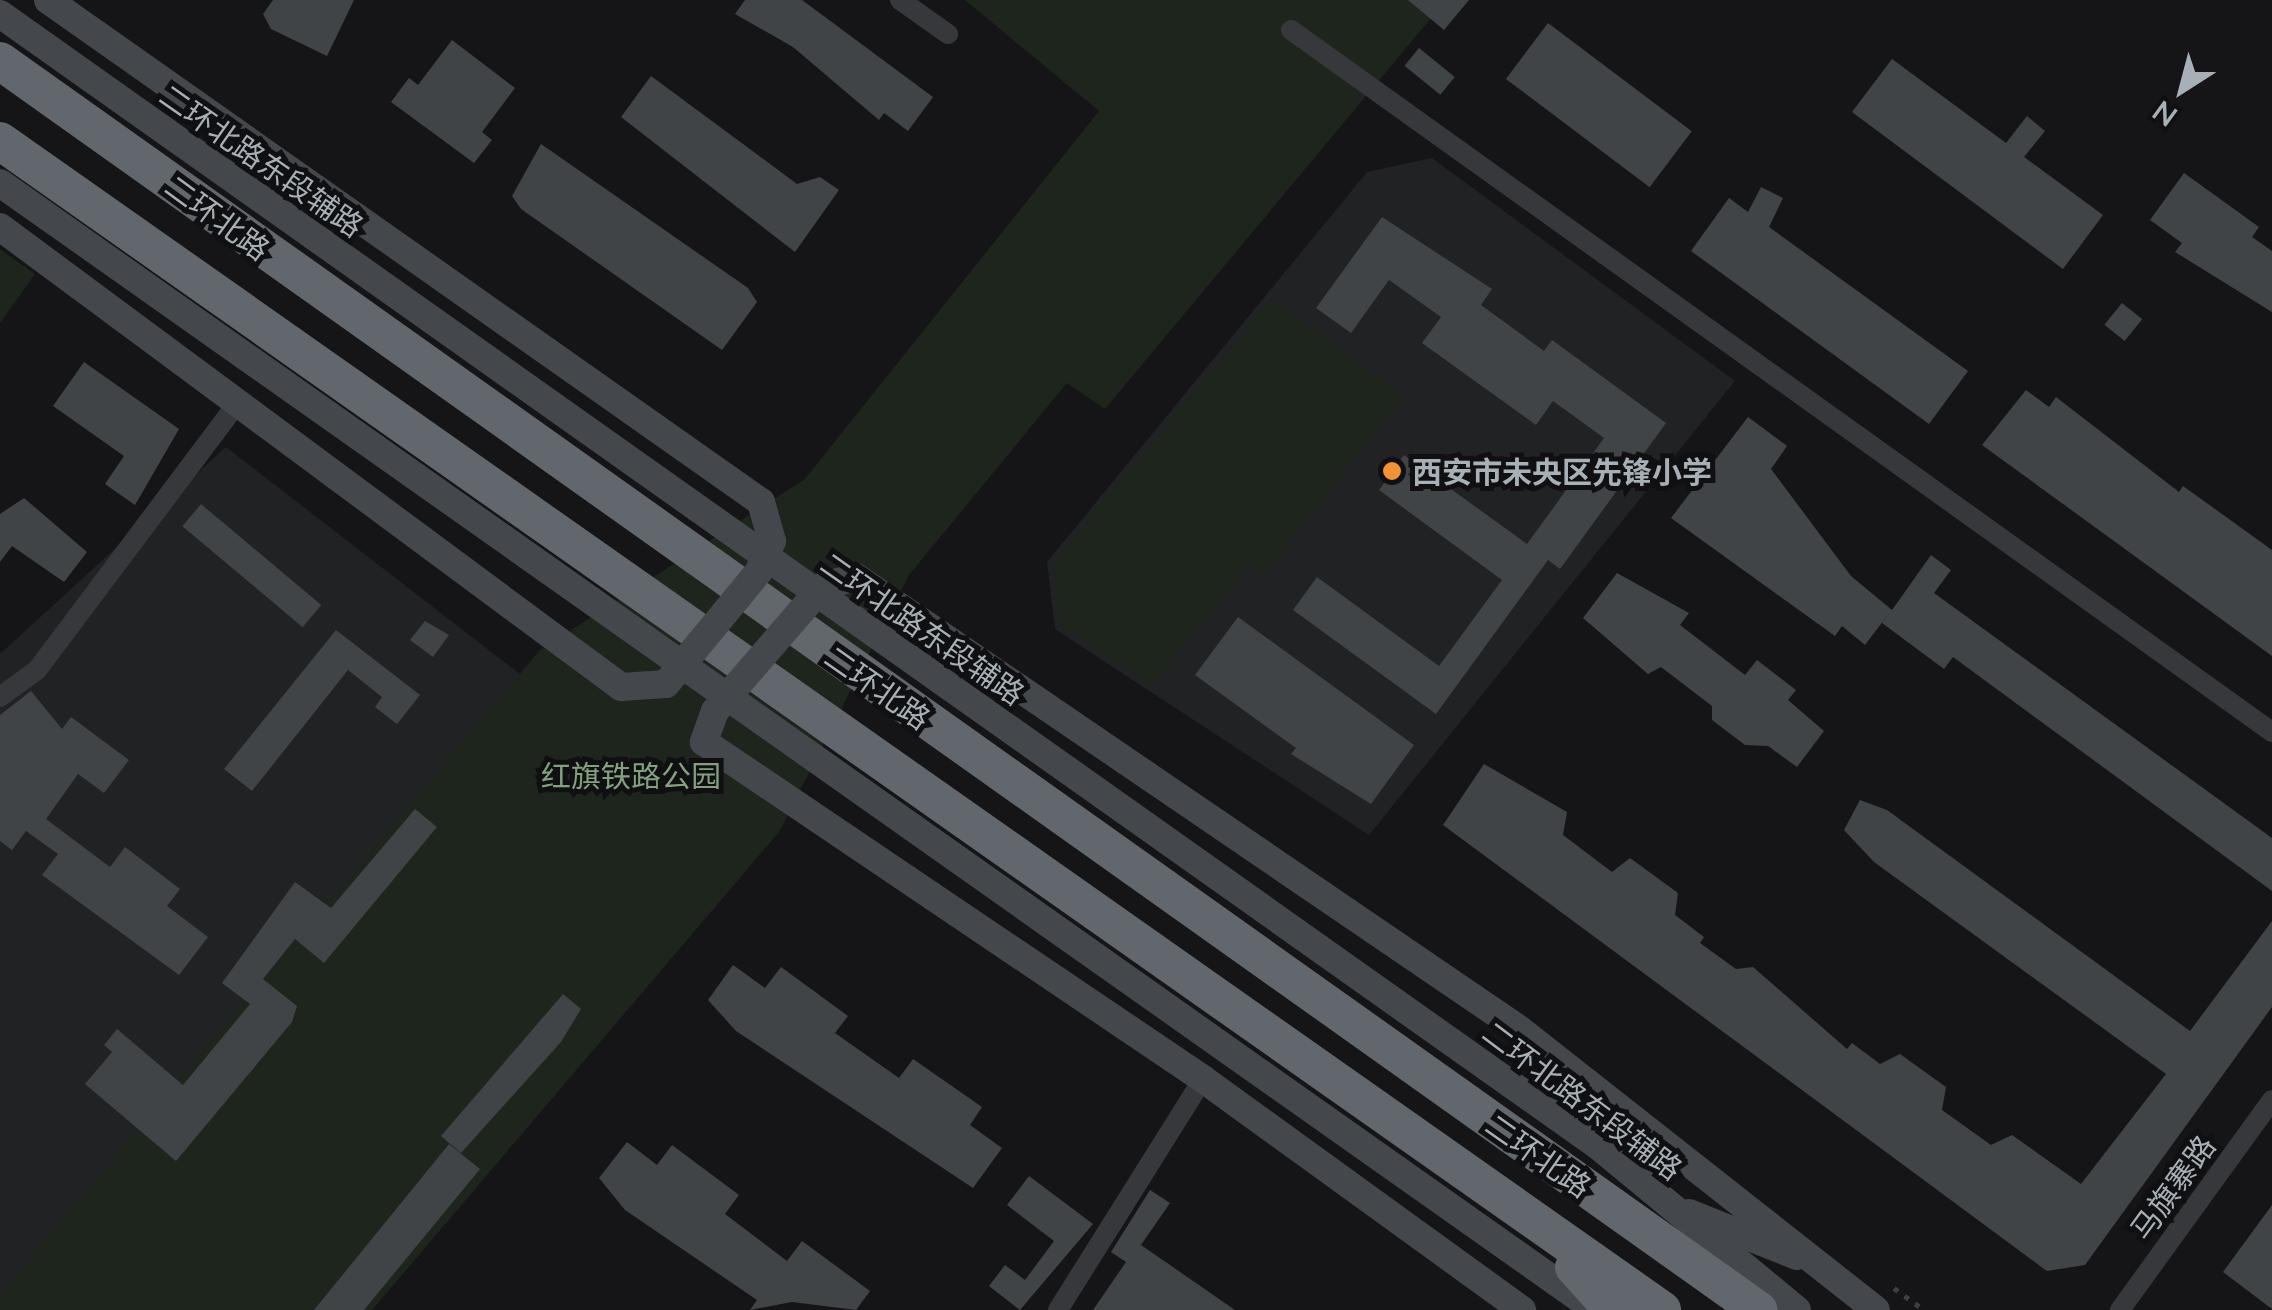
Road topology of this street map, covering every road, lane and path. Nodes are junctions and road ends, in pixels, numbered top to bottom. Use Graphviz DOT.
graph roads {
  1 [pos="48,0"];
  2 [pos="900,0"];
  3 [pos="0,14"];
  4 [pos="1291,30"];
  5 [pos="948,34"];
  6 [pos="0,61"];
  7 [pos="0,141"];
  8 [pos="0,183"];
  9 [pos="0,227"];
  10 [pos="239,401"];
  11 [pos="0,698"];
  12 [pos="2272,732"];
  13 [pos="1203,1079"];
  14 [pos="2272,1100"];
  15 [pos="1688,1157"];
  16 [pos="1667,1204"];
  17 [pos="1525,1213"];
  18 [pos="1732,1230"];
  19 [pos="1822,1266"];
  20 [pos="1889,1284"];
  21 [pos="1769,1302"];
  22 [pos="1058,1310"];
  23 [pos="1522,1310"];
  24 [pos="1596,1310"];
  25 [pos="1613,1310"];
  26 [pos="1662,1310"];
  27 [pos="1798,1310"];
  28 [pos="1876,1310"];
  29 [pos="1924,1310"];
  30 [pos="2120,1310"];
  1 -- 10 [label="main road, bridge"];
  2 -- 5 [label="street"];
  3 -- 16 [label="main road, 二环北路东段辅路"];
  4 -- 12 [label="street"];
  6 -- 21 [label="highway, 二环北路"];
  7 -- 17 [label="highway, 二环北路"];
  8 -- 24 [label="main road"];
  9 -- 10 [label="main road"];
  10 -- 11 [label="street"];
  13 -- 15 [label="main road, bridge"];
  13 -- 22 [label="street"];
  13 -- 23 [label="main road"];
  14 -- 30 [label="street, 马旗寨路"];
  15 -- 18 [label="main road"];
  15 -- 19 [label="main road"];
  16 -- 18 [label="main road"];
  16 -- 21 [label="main road, 二环北路东段辅路"];
  17 -- 25 [label="highway"];
  17 -- 26 [label="highway, 二环北路"];
  18 -- 19 [label="main road"];
  18 -- 21 [label="main road"];
  19 -- 28 [label="main road"];
  20 -- 29 [label="path"];
  21 -- 27 [label="main road, 二环北路东段辅路"];
}
